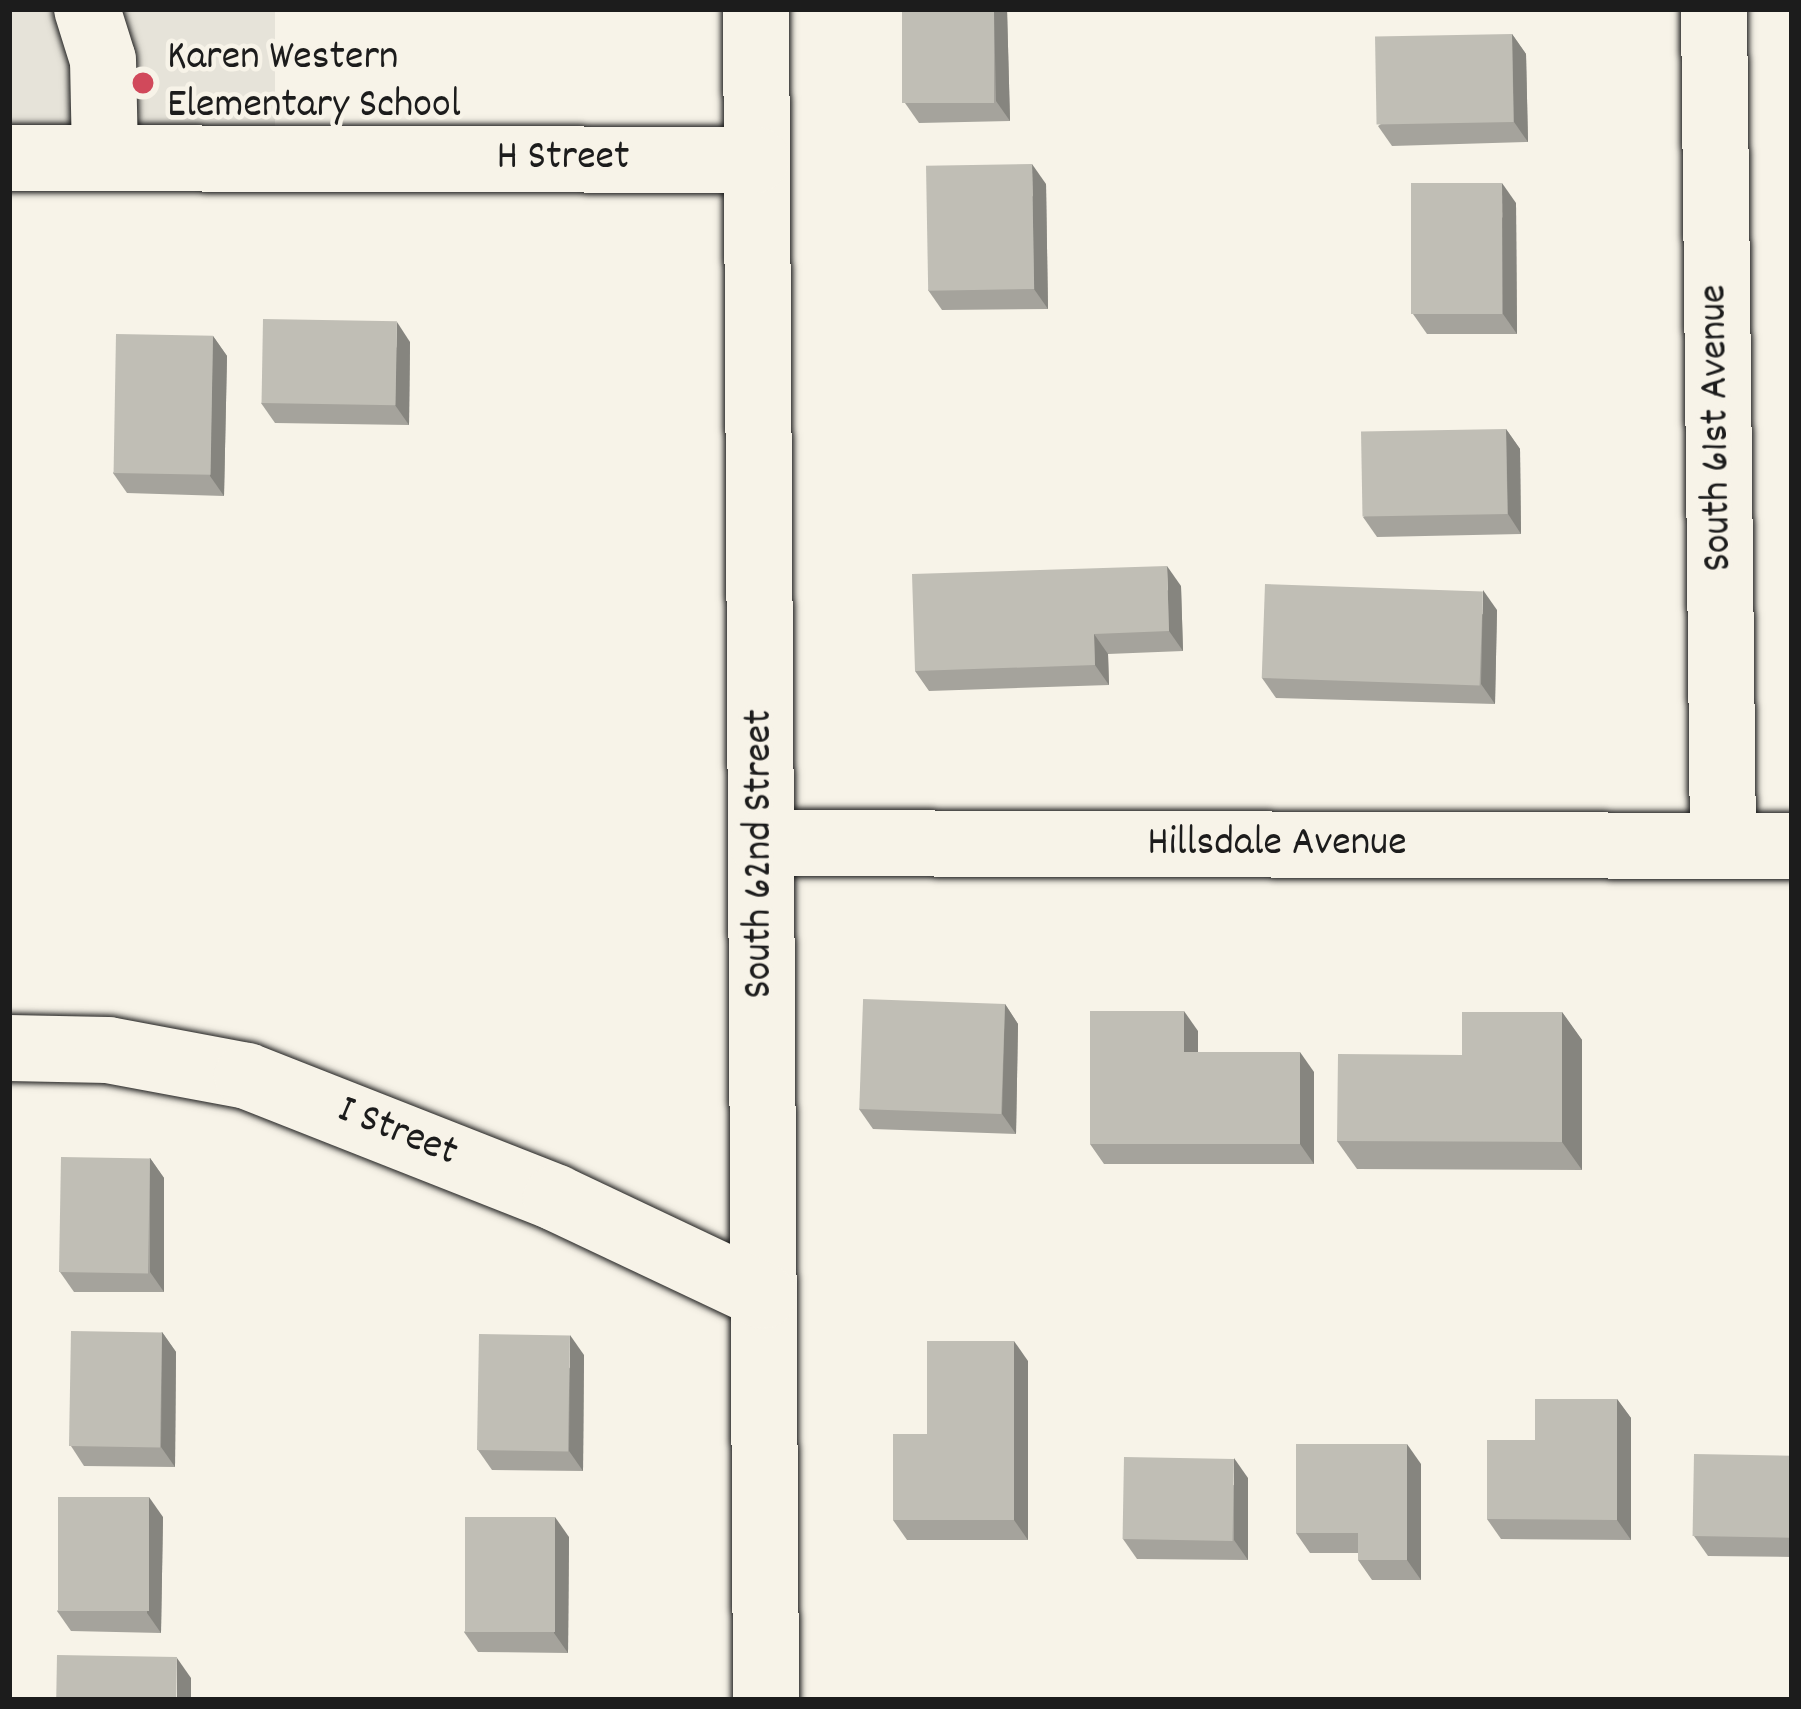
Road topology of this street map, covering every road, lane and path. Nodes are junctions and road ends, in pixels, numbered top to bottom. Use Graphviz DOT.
graph roads {
  1 [pos="756,9"];
  2 [pos="1714,9"];
  3 [pos="104,18"];
  4 [pos="9,158"];
  5 [pos="105,158"];
  6 [pos="756,160"];
  7 [pos="762,843"];
  8 [pos="1723,846"];
  9 [pos="1792,847"];
  10 [pos="9,1048"];
  11 [pos="764,1296"];
  12 [pos="766,1700"];
  1 -- 6 [label="street, South 62nd Street"];
  2 -- 8 [label="street, South 61st Avenue"];
  3 -- 5 [label="street"];
  4 -- 5 [label="street, H Street"];
  5 -- 6 [label="street, H Street"];
  6 -- 7 [label="street, South 62nd Street"];
  7 -- 8 [label="street, Hillsdale Avenue"];
  7 -- 11 [label="street, South 62nd Street"];
  8 -- 9 [label="street, Hillsdale Avenue"];
  10 -- 11 [label="street, I Street"];
  11 -- 12 [label="street, South 62nd Street"];
}
